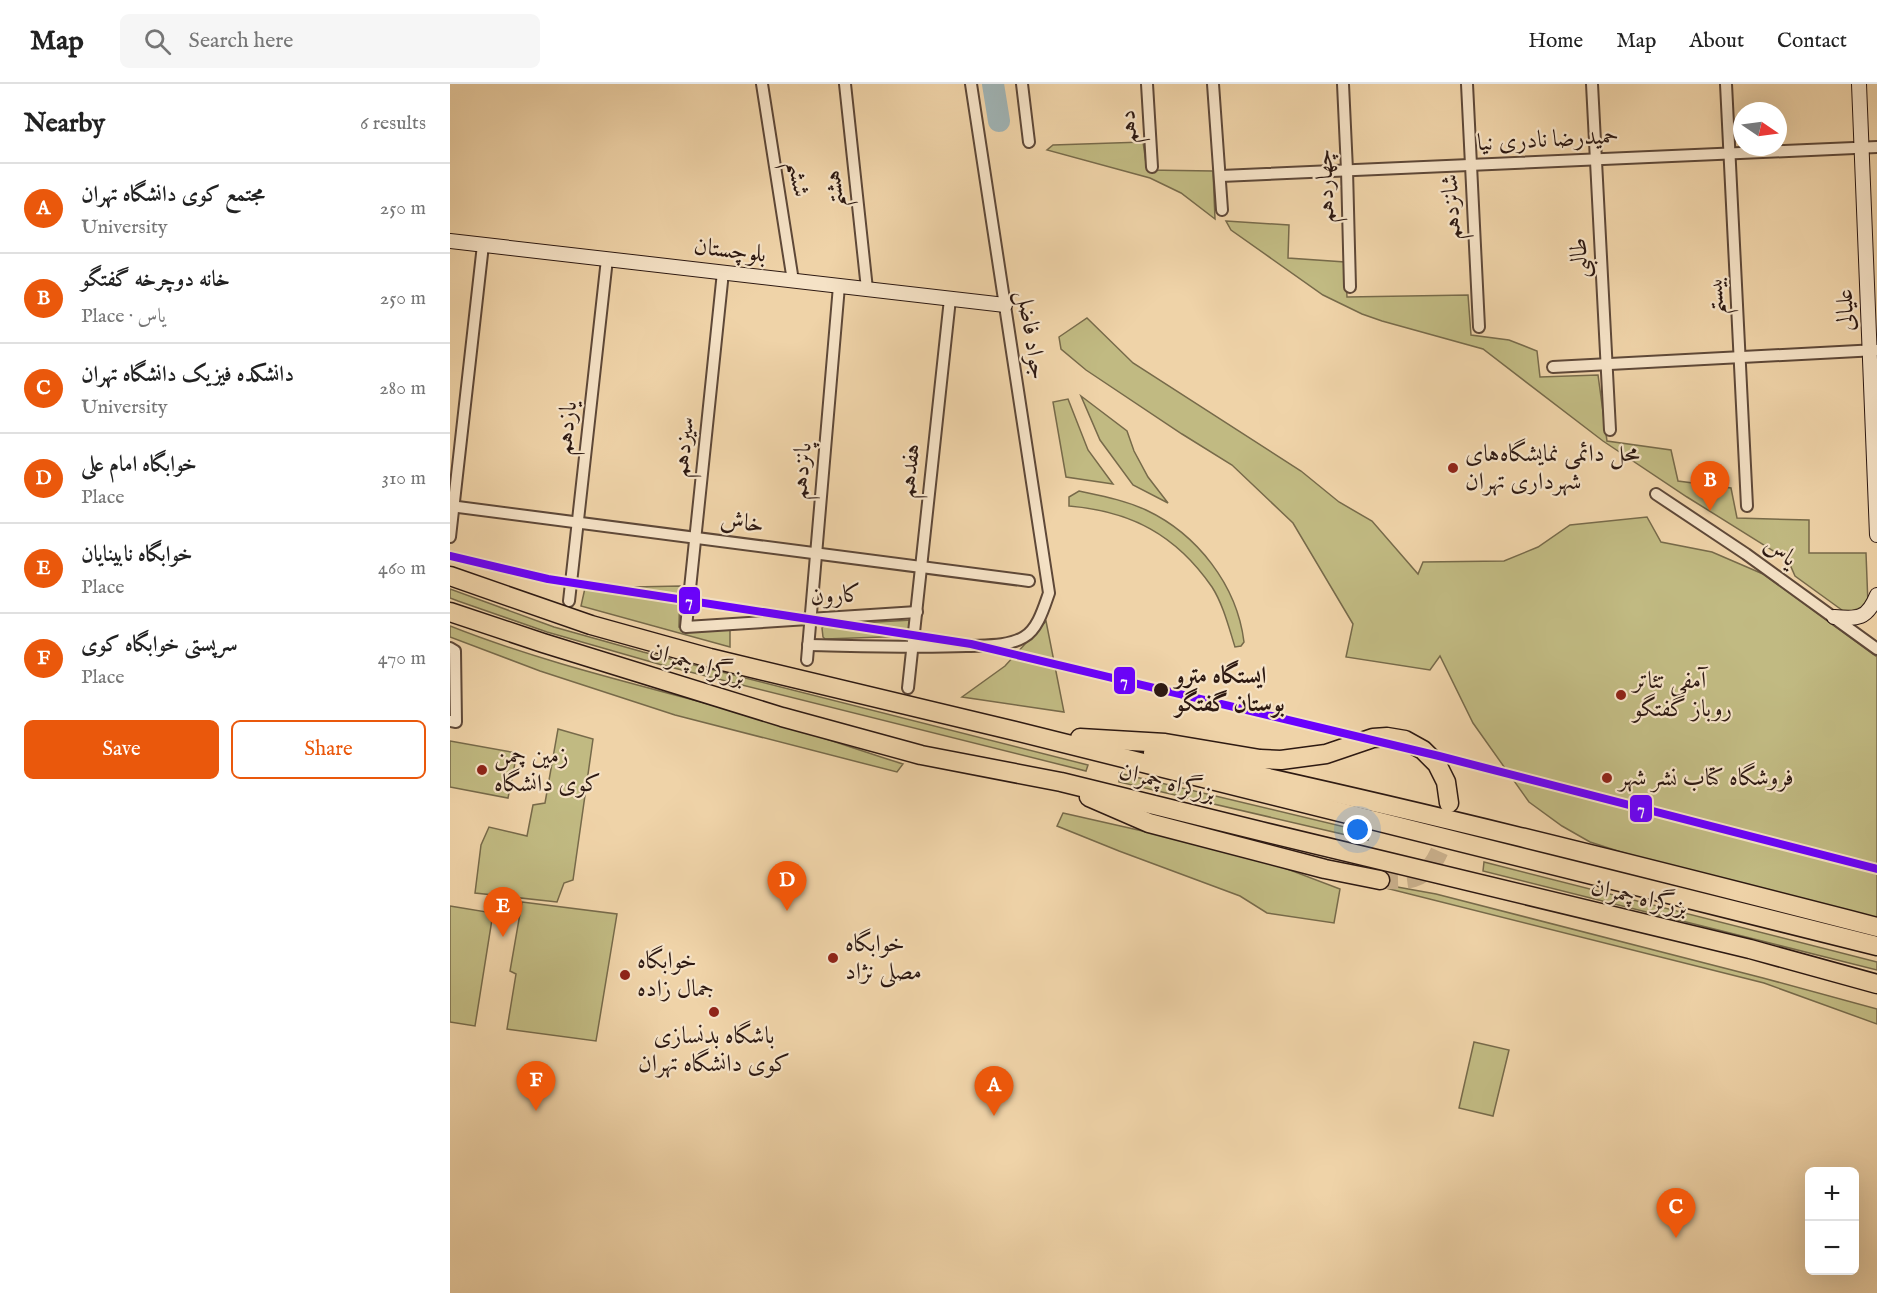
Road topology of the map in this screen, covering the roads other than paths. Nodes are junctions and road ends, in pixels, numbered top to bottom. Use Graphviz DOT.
graph roads {
  1 [pos="762,84"];
  2 [pos="845,84"];
  3 [pos="971,84"];
  4 [pos="1022,84"];
  5 [pos="1147,84"];
  6 [pos="1213,84"];
  7 [pos="1343,84"];
  8 [pos="1467,84"];
  9 [pos="1592,84"];
  10 [pos="1726,84"];
  11 [pos="1859,84"];
  12 [pos="1029,142"];
  13 [pos="1877,147"];
  14 [pos="1861,148"];
  15 [pos="1729,153"];
  16 [pos="1596,159"];
  17 [pos="1471,165"];
  18 [pos="1152,167"];
  19 [pos="1347,170"];
  20 [pos="1221,176"];
  21 [pos="1222,210"];
  22 [pos="450,241"];
  23 [pos="483,245"];
  24 [pos="607,259"];
  25 [pos="723,273"];
  26 [pos="793,280"];
  27 [pos="838,286"];
  28 [pos="1350,287"];
  29 [pos="867,289"];
  30 [pos="950,299"];
  31 [pos="1005,305"];
  32 [pos="1479,327"];
  33 [pos="1873,350"];
  34 [pos="1740,357"];
  35 [pos="1607,365"];
  36 [pos="1553,368"];
  37 [pos="1610,430"];
  38 [pos="1656,494"];
  39 [pos="452,506"];
  40 [pos="1747,506"];
  41 [pos="578,523"];
  42 [pos="1877,535"];
  43 [pos="450,537"];
  44 [pos="696,538"];
  45 [pos="816,554"];
  46 [pos="921,568"];
  47 [pos="450,576"];
  48 [pos="1029,582"];
  49 [pos="1049,593"];
  50 [pos="1877,596"];
  51 [pos="569,601"];
  52 [pos="450,612"];
  53 [pos="916,612"];
  54 [pos="1834,617"];
  55 [pos="810,619"];
  56 [pos="686,627"];
  57 [pos="808,645"];
  58 [pos="913,648"];
  59 [pos="1877,648"];
  60 [pos="452,650"];
  61 [pos="807,660"];
  62 [pos="908,688"];
  63 [pos="453,721"];
  64 [pos="1014,731"];
  65 [pos="1080,738"];
  66 [pos="1062,782"];
  67 [pos="1449,803"];
  68 [pos="1380,880"];
  69 [pos="1877,927"];
  70 [pos="1877,946"];
  71 [pos="1877,984"];
  1 -- 26 [label="street, ششم"];
  2 -- 29 [label="street, هشتم"];
  3 -- 31 [label="street, جواد فاضل"];
  4 -- 12 [label="street"];
  5 -- 18 [label="street, دهم"];
  6 -- 20 [label="street"];
  7 -- 19 [label="street, چهاردهم"];
  8 -- 17 [label="street, شانزدهم"];
  9 -- 16 [label="street, طالبی"];
  10 -- 15 [label="street, بیستم"];
  11 -- 14 [label="street, علیالی"];
  13 -- 14 [label="street, حمیدرضا نادری نیا"];
  14 -- 15 [label="street, حمیدرضا نادری نیا"];
  14 -- 33 [label="street, علیالی"];
  15 -- 16 [label="street, حمیدرضا نادری نیا"];
  15 -- 34 [label="street, بیستم"];
  16 -- 17 [label="street, حمیدرضا نادری نیا"];
  16 -- 35 [label="street, طالبی"];
  17 -- 19 [label="street, حمیدرضا نادری نیا"];
  17 -- 32 [label="street, شانزدهم"];
  19 -- 20 [label="street, حمیدرضا نادری نیا"];
  19 -- 28 [label="street, چهاردهم"];
  20 -- 21 [label="street"];
  22 -- 23 [label="street, بلوچستان"];
  23 -- 24 [label="street, بلوچستان"];
  23 -- 39 [label="street"];
  24 -- 25 [label="street, بلوچستان"];
  24 -- 41 [label="street, یازدهم"];
  25 -- 26 [label="street, بلوچستان"];
  25 -- 44 [label="street, سیزدهم"];
  26 -- 27 [label="street, بلوچستان"];
  27 -- 29 [label="street, بلوچستان"];
  27 -- 45 [label="street, پانزدهم"];
  29 -- 30 [label="street, بلوچستان"];
  30 -- 31 [label="street, بلوچستان"];
  30 -- 46 [label="street, هفدهم"];
  31 -- 49 [label="street, جواد فاضل"];
  33 -- 34 [label="street"];
  33 -- 42 [label="street, علیالی"];
  34 -- 35 [label="street"];
  34 -- 40 [label="street, بیستم"];
  35 -- 36 [label="street"];
  35 -- 37 [label="street, طالبی"];
  38 -- 54 [label="street, یاس"];
  39 -- 41 [label="street, خاش"];
  39 -- 43 [label="street"];
  41 -- 44 [label="street, خاش"];
  41 -- 51 [label="street, یازدهم"];
  44 -- 45 [label="street, خاش"];
  44 -- 56 [label="street, سیزدهم"];
  45 -- 46 [label="street, خاش"];
  45 -- 55 [label="street, پانزدهم"];
  46 -- 48 [label="street, خاش"];
  46 -- 53 [label="street, هفدهم"];
  47 -- 64 [label="highway, بزرگراه چمران"];
  49 -- 58 [label="street, کارون"];
  50 -- 54 [label="street"];
  52 -- 66 [label="highway, بزرگراه چمران"];
  53 -- 55 [label="street, کارون"];
  53 -- 58 [label="street, هفدهم"];
  54 -- 59 [label="street, یاس"];
  55 -- 56 [label="street, کارون"];
  55 -- 57 [label="street, پانزدهم"];
  57 -- 58 [label="street, کارون"];
  57 -- 61 [label="street, پانزدهم"];
  58 -- 62 [label="street, هفدهم"];
  60 -- 63 [label="street"];
  64 -- 65 [label="highway"];
  64 -- 70 [label="highway, بزرگراه چمران"];
  65 -- 67 [label="highway"];
  65 -- 69 [label="highway"];
  66 -- 68 [label="highway"];
  66 -- 71 [label="highway, بزرگراه چمران"];
}
